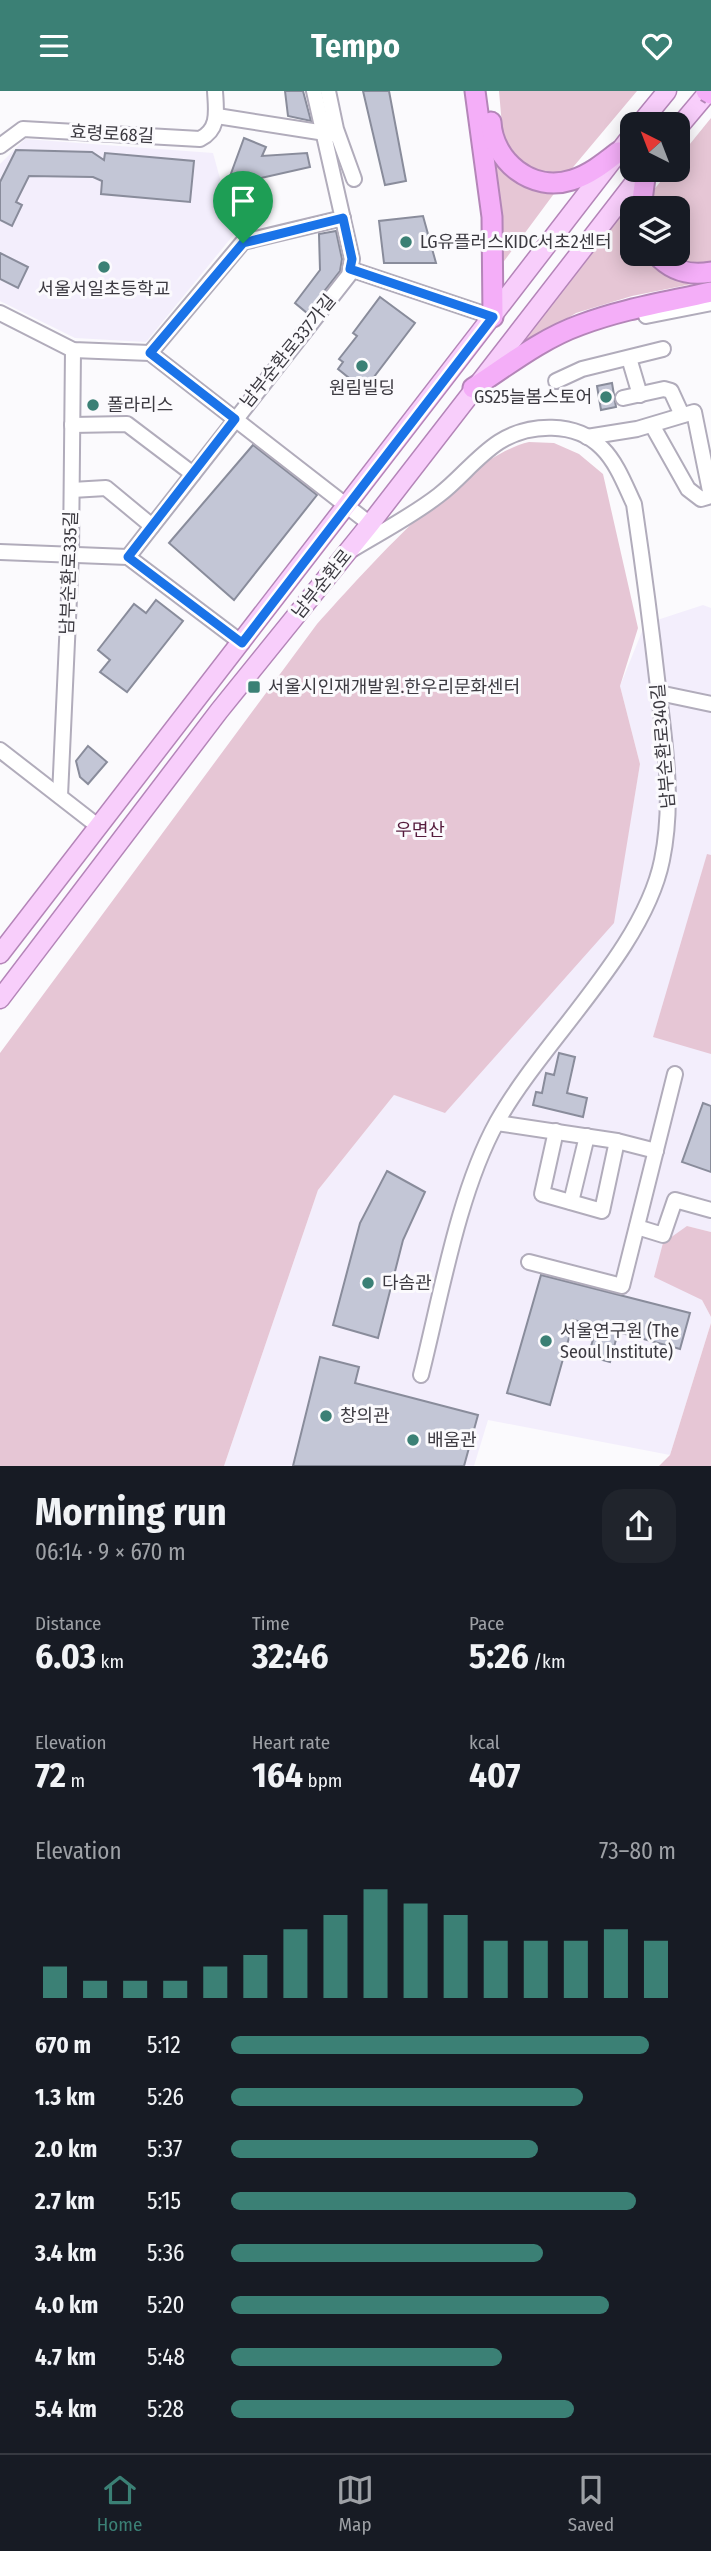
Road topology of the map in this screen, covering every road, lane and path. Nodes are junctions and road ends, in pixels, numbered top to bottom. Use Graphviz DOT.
graph roads {
  1 [pos="215,91"];
  2 [pos="314,91"];
  3 [pos="328,91"];
  4 [pos="475,91"];
  5 [pos="489,91"];
  6 [pos="667,91"];
  7 [pos="709,92"];
  8 [pos="650,112"];
  9 [pos="690,114"];
  10 [pos="217,116"];
  11 [pos="324,134"];
  12 [pos="0,146"];
  13 [pos="620,150"];
  14 [pos="618,152"];
  15 [pos="636,182"];
  16 [pos="343,218"];
  17 [pos="671,266"];
  18 [pos="350,269"];
  19 [pos="711,272"];
  20 [pos="711,292"];
  21 [pos="711,303"];
  22 [pos="0,313"];
  23 [pos="493,317"];
  24 [pos="578,325"];
  25 [pos="663,349"];
  26 [pos="73,350"];
  27 [pos="150,353"];
  28 [pos="629,358"];
  29 [pos="556,381"];
  30 [pos="473,388"];
  31 [pos="640,395"];
  32 [pos="623,398"];
  33 [pos="682,415"];
  34 [pos="235,419"];
  35 [pos="72,425"];
  36 [pos="652,425"];
  37 [pos="587,437"];
  38 [pos="193,474"];
  39 [pos="72,490"];
  40 [pos="349,506"];
  41 [pos="370,524"];
  42 [pos="152,526"];
  43 [pos="348,551"];
  44 [pos="0,552"];
  45 [pos="71,553"];
  46 [pos="128,557"];
  47 [pos="242,643"];
  48 [pos="659,693"];
  49 [pos="711,705"];
  50 [pos="0,750"];
  51 [pos="60,796"];
  52 [pos="99,827"];
  53 [pos="0,954"];
  54 [pos="0,999"];
  55 [pos="675,1074"];
  56 [pos="497,1122"];
  57 [pos="556,1131"];
  58 [pos="587,1136"];
  59 [pos="617,1141"];
  60 [pos="656,1151"];
  61 [pos="571,1202"];
  62 [pos="711,1210"];
  63 [pos="637,1227"];
  64 [pos="528,1262"];
  65 [pos="421,1375"];
  1 -- 10 [label="street"];
  2 -- 11 [label="street"];
  3 -- 11 [label="street"];
  4 -- 23 [label="highway"];
  5 -- 14 [label="highway"];
  6 -- 8 [label="main road"];
  7 -- 9 [label="main road"];
  10 -- 11 [label="street"];
  10 -- 12 [label="street, 효령로68길"];
  11 -- 16 [label="street"];
  13 -- 14 [label="main road, 남부순환로"];
  14 -- 23 [label="main road, 남부순환로"];
  15 -- 30 [label="main road, 남부순환로"];
  16 -- 18 [label="street"];
  16 -- 27 [label="street"];
  17 -- 19 [label="highway"];
  18 -- 23 [label="street"];
  18 -- 34 [label="street, 남부순환로337가길"];
  20 -- 24 [label="highway"];
  21 -- 24 [label="street"];
  22 -- 26 [label="street"];
  23 -- 40 [label="main road, 남부순환로"];
  24 -- 30 [label="highway"];
  25 -- 28 [label="street"];
  26 -- 27 [label="street"];
  26 -- 35 [label="street, 남부순환로335길"];
  27 -- 34 [label="street"];
  28 -- 29 [label="street"];
  28 -- 31 [label="street"];
  30 -- 41 [label="main road, 남부순환로"];
  31 -- 32 [label="street"];
  31 -- 33 [label="street"];
  33 -- 36 [label="street"];
  33 -- 36 [label="street"];
  34 -- 38 [label="street, 남부순환로337가길"];
  34 -- 40 [label="street"];
  35 -- 38 [label="street"];
  35 -- 39 [label="street, 남부순환로335길"];
  36 -- 37 [label="street"];
  37 -- 43 [label="street, 남부순환로340길"];
  37 -- 48 [label="street, 남부순환로340길"];
  38 -- 42 [label="street, 남부순환로337가길"];
  39 -- 42 [label="street"];
  39 -- 45 [label="street, 남부순환로335길"];
  40 -- 41 [label="street"];
  40 -- 47 [label="main road, 남부순환로"];
  41 -- 43 [label="main road, 남부순환로"];
  42 -- 46 [label="street, 남부순환로337가길"];
  43 -- 54 [label="main road, 남부순환로"];
  44 -- 45 [label="street"];
  45 -- 46 [label="street"];
  45 -- 51 [label="street, 남부순환로335길"];
  46 -- 47 [label="street"];
  47 -- 52 [label="main road, 남부순환로"];
  48 -- 49 [label="street"];
  48 -- 56 [label="street, 남부순환로340길"];
  50 -- 51 [label="street"];
  51 -- 52 [label="street"];
  52 -- 53 [label="main road, 남부순환로"];
  55 -- 60 [label="street"];
  56 -- 57 [label="street"];
  56 -- 65 [label="street, 남부순환로340길"];
  57 -- 58 [label="street"];
  57 -- 61 [label="street"];
  58 -- 59 [label="street"];
  58 -- 61 [label="street"];
  59 -- 60 [label="street"];
  59 -- 61 [label="street"];
  60 -- 63 [label="street"];
  62 -- 63 [label="street"];
  63 -- 64 [label="street"];
}
